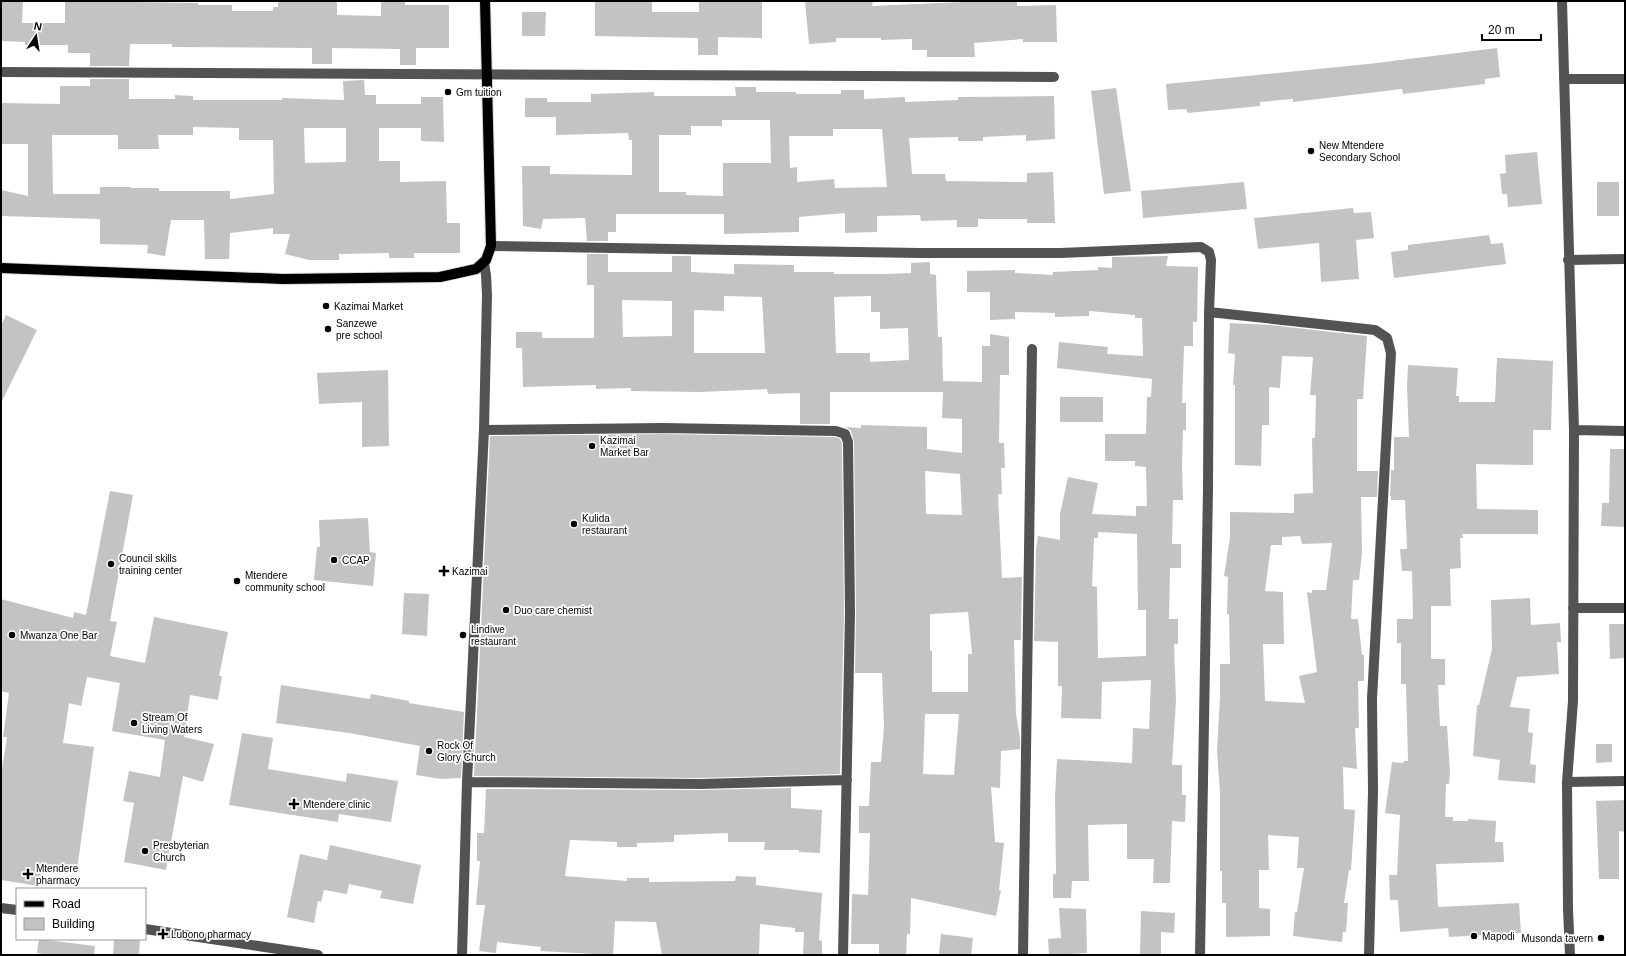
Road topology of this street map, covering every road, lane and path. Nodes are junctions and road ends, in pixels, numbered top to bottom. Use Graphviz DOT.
graph roads {
  1 [pos="485,1"];
  2 [pos="1562,1"];
  3 [pos="1,72"];
  4 [pos="486,73"];
  5 [pos="1054,77"];
  6 [pos="1564,79"];
  7 [pos="1625,79"];
  8 [pos="491,246"];
  9 [pos="1625,259"];
  10 [pos="1568,260"];
  11 [pos="484,263"];
  12 [pos="1,268"];
  13 [pos="1209,312"];
  14 [pos="1032,349"];
  15 [pos="484,430"];
  16 [pos="1574,430"];
  17 [pos="1625,431"];
  18 [pos="1573,608"];
  19 [pos="1625,608"];
  20 [pos="847,780"];
  21 [pos="1625,781"];
  22 [pos="468,782"];
  23 [pos="1567,782"];
  24 [pos="1,908"];
  25 [pos="16,910"];
  26 [pos="146,929"];
  27 [pos="318,955"];
  28 [pos="462,955"];
  29 [pos="843,955"];
  30 [pos="1023,955"];
  31 [pos="1200,955"];
  32 [pos="1369,955"];
  33 [pos="1570,955"];
  1 -- 4 [label="main road"];
  2 -- 6 [label="street"];
  3 -- 4 [label="street"];
  4 -- 5 [label="street"];
  4 -- 8 [label="main road"];
  6 -- 7 [label="street"];
  6 -- 10 [label="street"];
  8 -- 11 [label="main road"];
  8 -- 13 [label="street"];
  9 -- 10 [label="street"];
  10 -- 16 [label="street"];
  11 -- 12 [label="main road"];
  11 -- 15 [label="street"];
  13 -- 31 [label="street"];
  13 -- 32 [label="street"];
  14 -- 30 [label="street"];
  15 -- 20 [label="street"];
  15 -- 22 [label="street"];
  16 -- 17 [label="street"];
  16 -- 18 [label="street"];
  18 -- 19 [label="street"];
  18 -- 23 [label="street"];
  20 -- 22 [label="street"];
  20 -- 29 [label="street"];
  21 -- 23 [label="street"];
  22 -- 28 [label="street"];
  23 -- 33 [label="street"];
  24 -- 25 [label="street"];
  26 -- 27 [label="street"];
}
